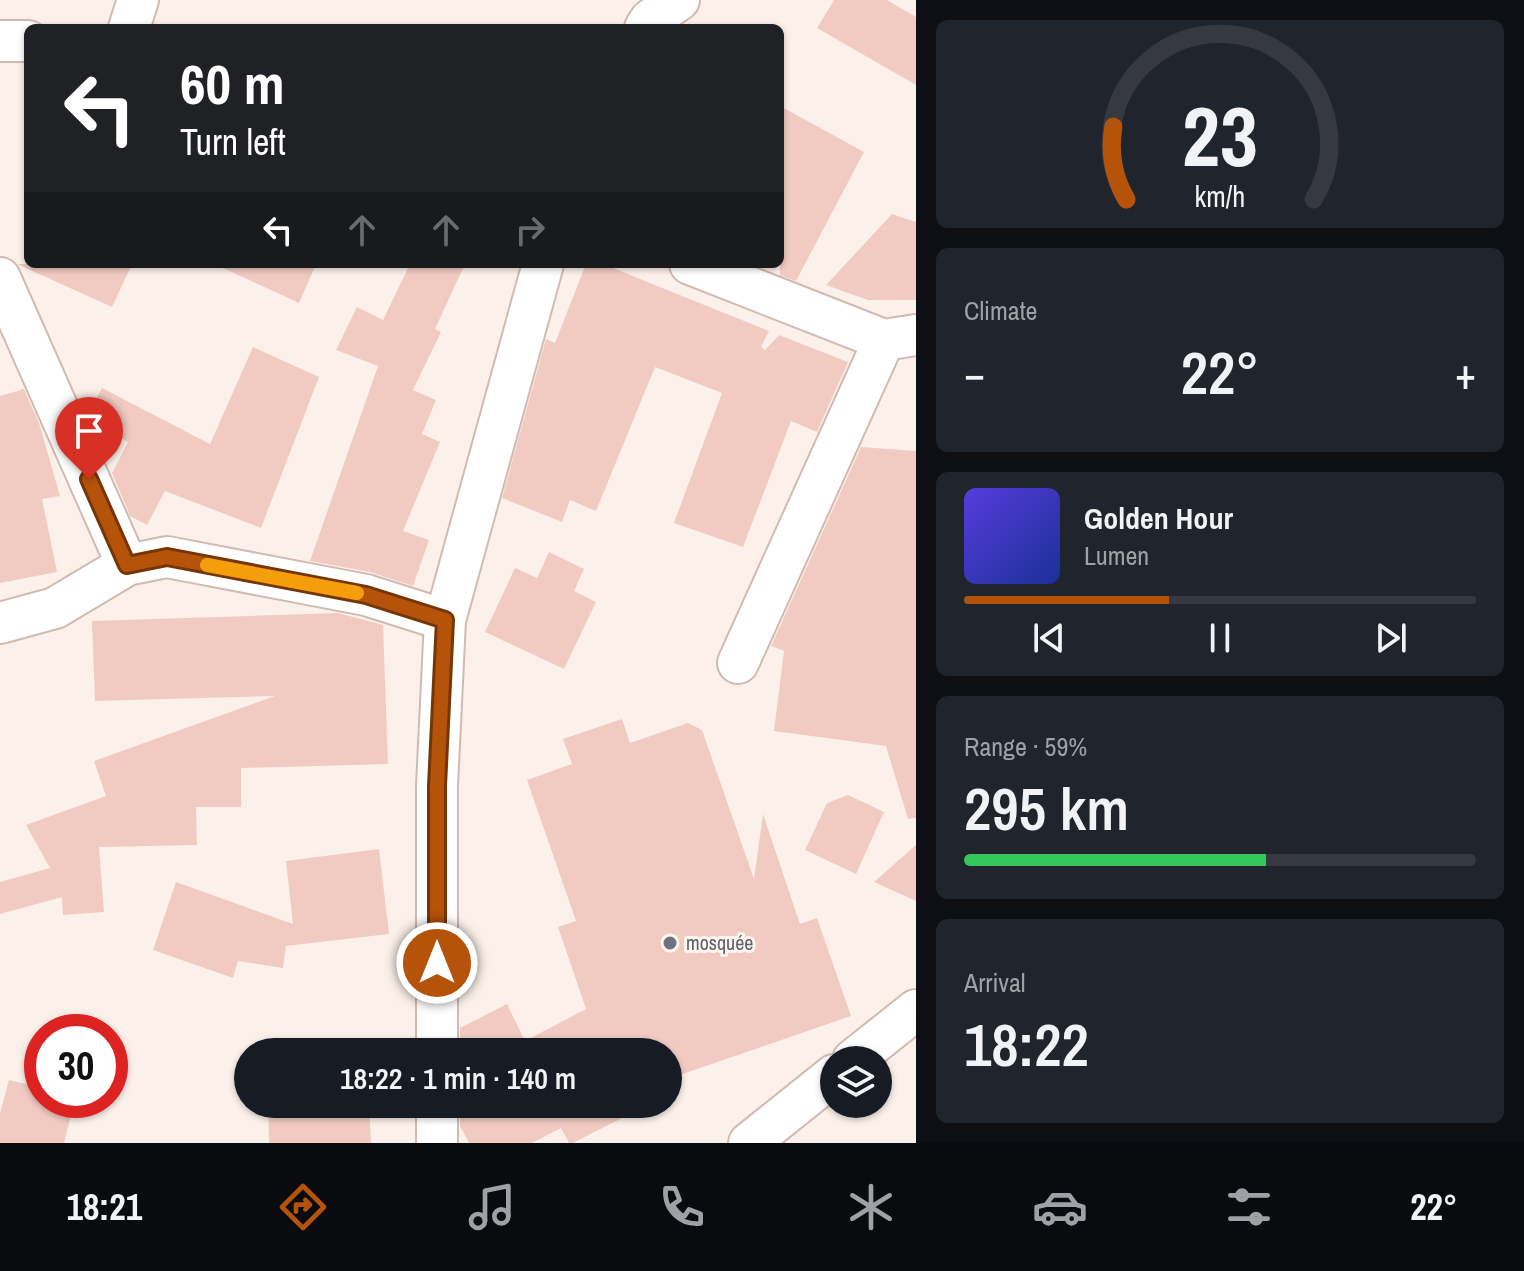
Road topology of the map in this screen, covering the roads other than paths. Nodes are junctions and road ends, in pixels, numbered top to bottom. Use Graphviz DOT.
graph roads {
  1 [pos="138,0"];
  2 [pos="679,0"];
  3 [pos="130,24"];
  4 [pos="648,24"];
  5 [pos="0,41"];
  6 [pos="24,41"];
  7 [pos="542,268"];
  8 [pos="701,268"];
  9 [pos="0,278"];
  10 [pos="900,338"];
  11 [pos="127,565"];
  12 [pos="445,620"];
  13 [pos="0,623"];
  14 [pos="738,663"];
  15 [pos="916,1010"];
  16 [pos="437,1038"];
  17 [pos="871,1046"];
  18 [pos="820,1086"];
  19 [pos="437,1118"];
  20 [pos="437,1143"];
  21 [pos="749,1143"];
  1 -- 3 [label="street"];
  2 -- 4 [label="street"];
  5 -- 6 [label="street"];
  7 -- 12 [label="street"];
  8 -- 10 [label="street"];
  9 -- 11 [label="street"];
  10 -- 14 [label="street"];
  11 -- 12 [label="street"];
  11 -- 13 [label="street"];
  12 -- 16 [label="street"];
  15 -- 17 [label="street"];
  18 -- 21 [label="street"];
  19 -- 20 [label="street"];
}
